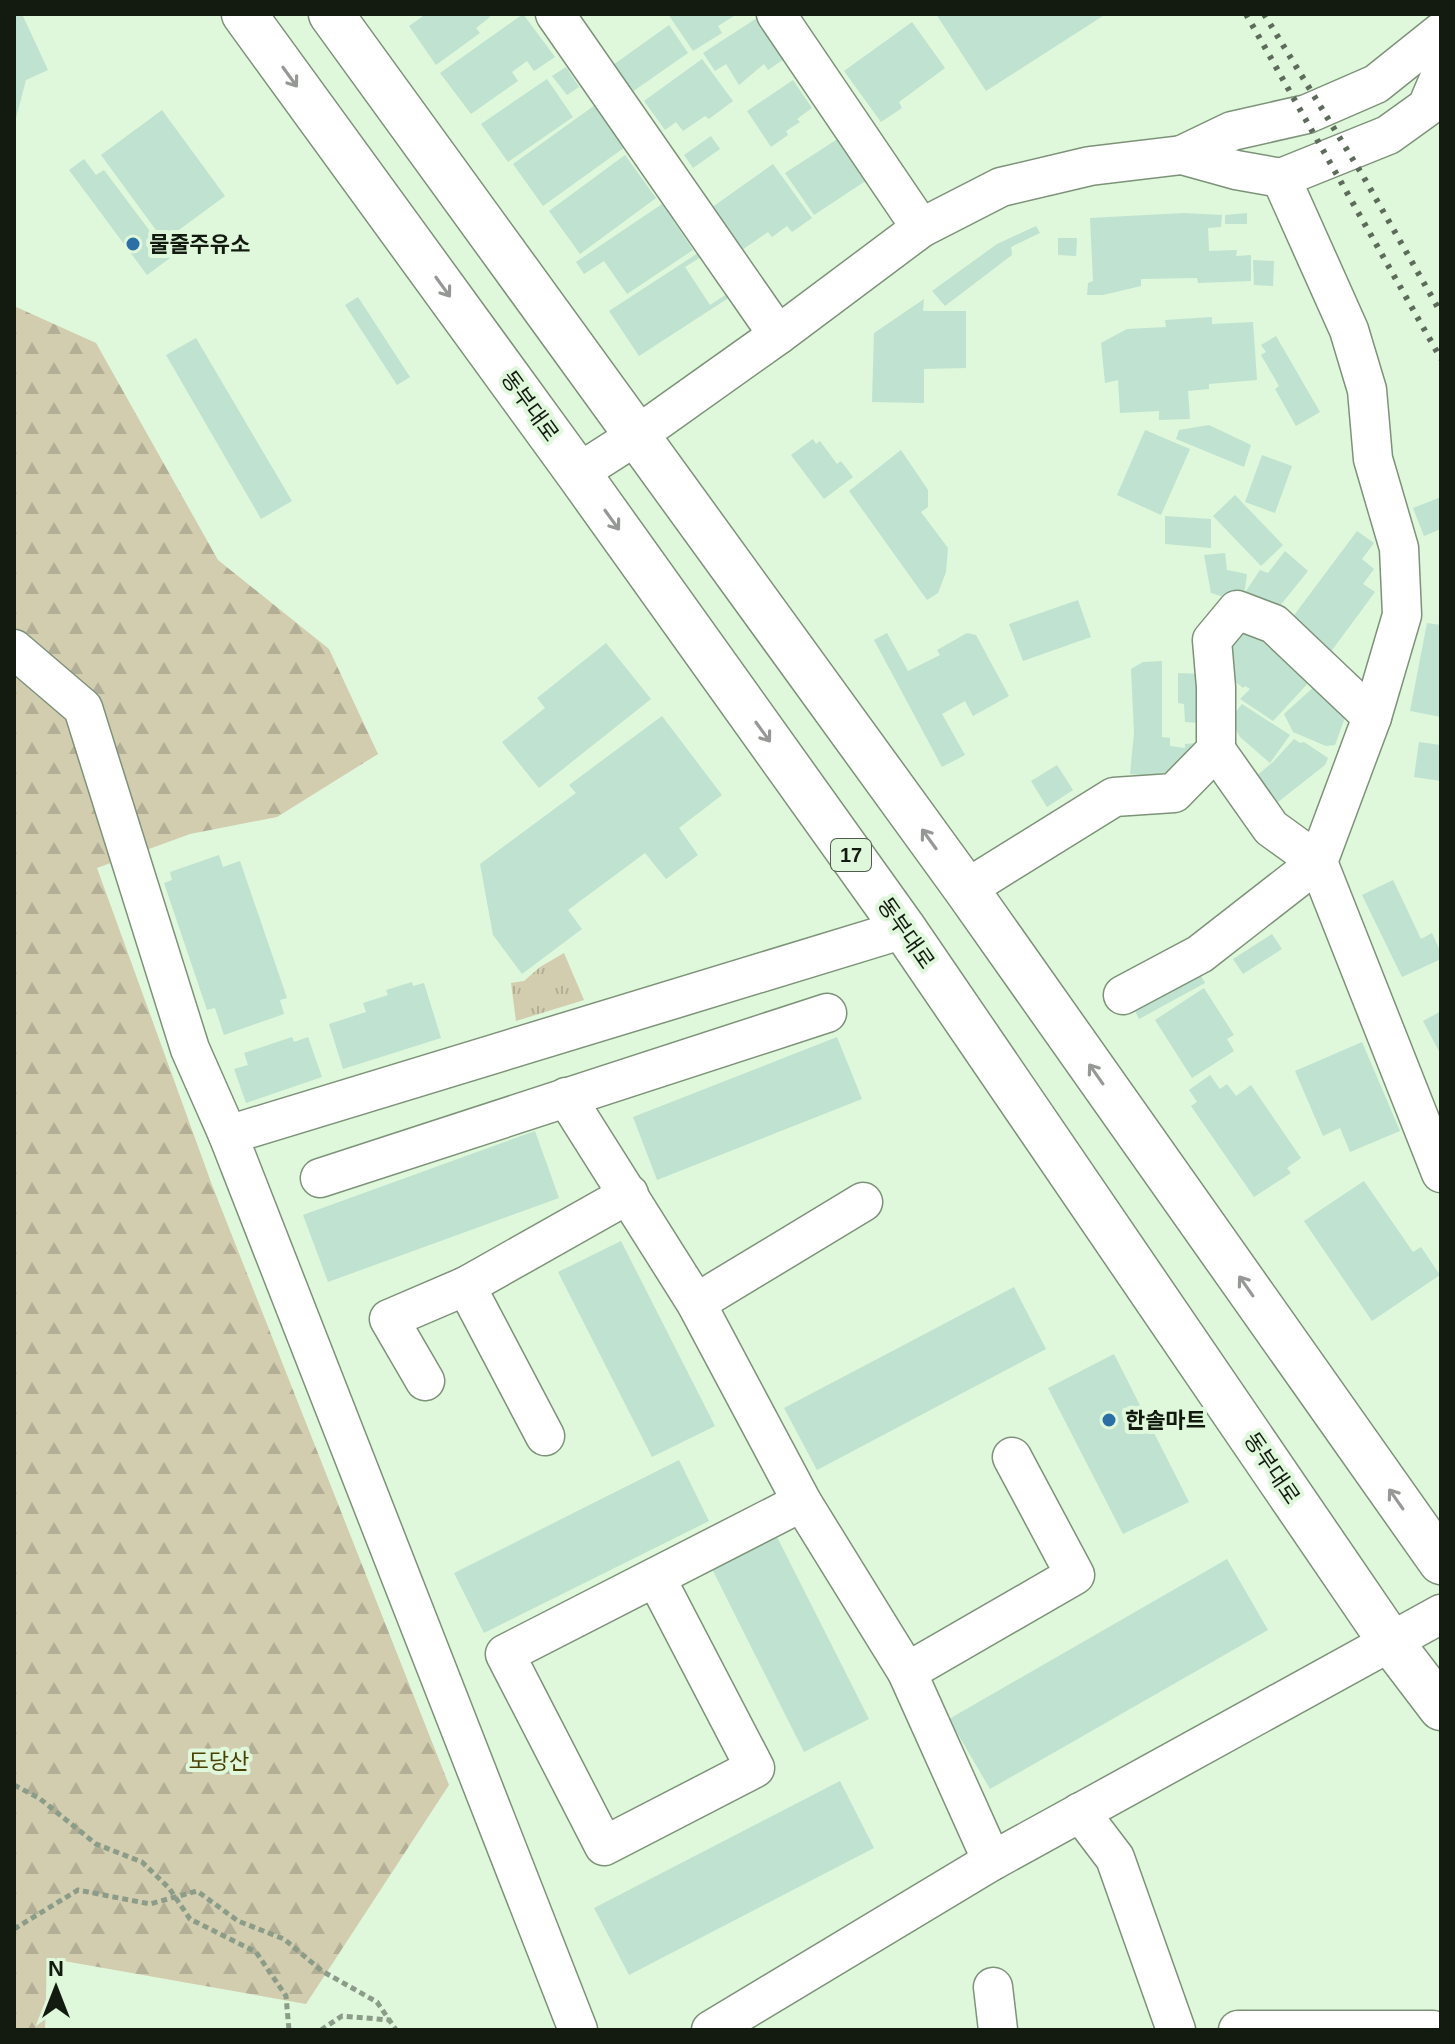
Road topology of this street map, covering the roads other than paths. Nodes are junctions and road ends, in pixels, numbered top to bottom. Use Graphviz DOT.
graph roads {
  1 [pos="244,14"];
  2 [pos="331,14"];
  3 [pos="555,14"];
  4 [pos="776,14"];
  5 [pos="1441,32"];
  6 [pos="1436,98"];
  7 [pos="1182,155"];
  8 [pos="1281,178"];
  9 [pos="921,228"];
  10 [pos="778,335"];
  11 [pos="636,436"];
  12 [pos="578,473"];
  13 [pos="14,649"];
  14 [pos="1372,717"];
  15 [pos="1216,750"];
  16 [pos="1318,862"];
  17 [pos="966,889"];
  18 [pos="904,929"];
  19 [pos="1123,995"];
  20 [pos="827,1013"];
  21 [pos="566,1097"];
  22 [pos="228,1135"];
  23 [pos="1441,1173"];
  24 [pos="320,1178"];
  25 [pos="629,1194"];
  26 [pos="863,1202"];
  27 [pos="466,1286"];
  28 [pos="696,1303"];
  29 [pos="425,1381"];
  30 [pos="545,1436"];
  31 [pos="1012,1457"];
  32 [pos="802,1502"];
  33 [pos="1441,1562"];
  34 [pos="656,1578"];
  35 [pos="1441,1614"];
  36 [pos="1390,1641"];
  37 [pos="907,1672"];
  38 [pos="1441,1708"];
  39 [pos="1080,1812"];
  40 [pos="992,1861"];
  41 [pos="993,1987"];
  42 [pos="578,2030"];
  43 [pos="711,2030"];
  44 [pos="998,2030"];
  45 [pos="1176,2030"];
  46 [pos="1238,2030"];
  47 [pos="1433,2030"];
  1 -- 12 [label="main road, 동부대로 / 17, one-way"];
  2 -- 11 [label="main road"];
  3 -- 10 [label="street"];
  4 -- 9 [label="street"];
  5 -- 7 [label="street"];
  6 -- 8 [label="street"];
  7 -- 8 [label="street"];
  7 -- 9 [label="street"];
  8 -- 14 [label="street"];
  9 -- 10 [label="street"];
  10 -- 11 [label="street"];
  11 -- 12 [label="street"];
  17 -- 11 [label="main road, one-way"];
  12 -- 18 [label="main road, 동부대로 / 17, one-way"];
  13 -- 22 [label="street"];
  14 -- 15 [label="street"];
  14 -- 16 [label="street"];
  15 -- 16 [label="street"];
  15 -- 17 [label="street"];
  16 -- 19 [label="street"];
  16 -- 23 [label="street"];
  33 -- 17 [label="main road, one-way"];
  18 -- 22 [label="street"];
  18 -- 36 [label="main road, 동부대로 / 17"];
  20 -- 21 [label="street"];
  21 -- 24 [label="street"];
  21 -- 25 [label="street"];
  22 -- 42 [label="street"];
  25 -- 27 [label="street"];
  25 -- 28 [label="street"];
  26 -- 28 [label="street"];
  27 -- 29 [label="street"];
  27 -- 30 [label="street"];
  28 -- 32 [label="street"];
  31 -- 37 [label="street"];
  32 -- 34 [label="street"];
  32 -- 37 [label="street"];
  34 -- 34 [label="street"];
  35 -- 36 [label="street"];
  36 -- 38 [label="main road, 동부대로 / 17"];
  36 -- 39 [label="street"];
  37 -- 40 [label="street"];
  39 -- 40 [label="street"];
  39 -- 45 [label="street"];
  40 -- 43 [label="street"];
  41 -- 44 [label="street"];
  46 -- 47 [label="street"];
}
